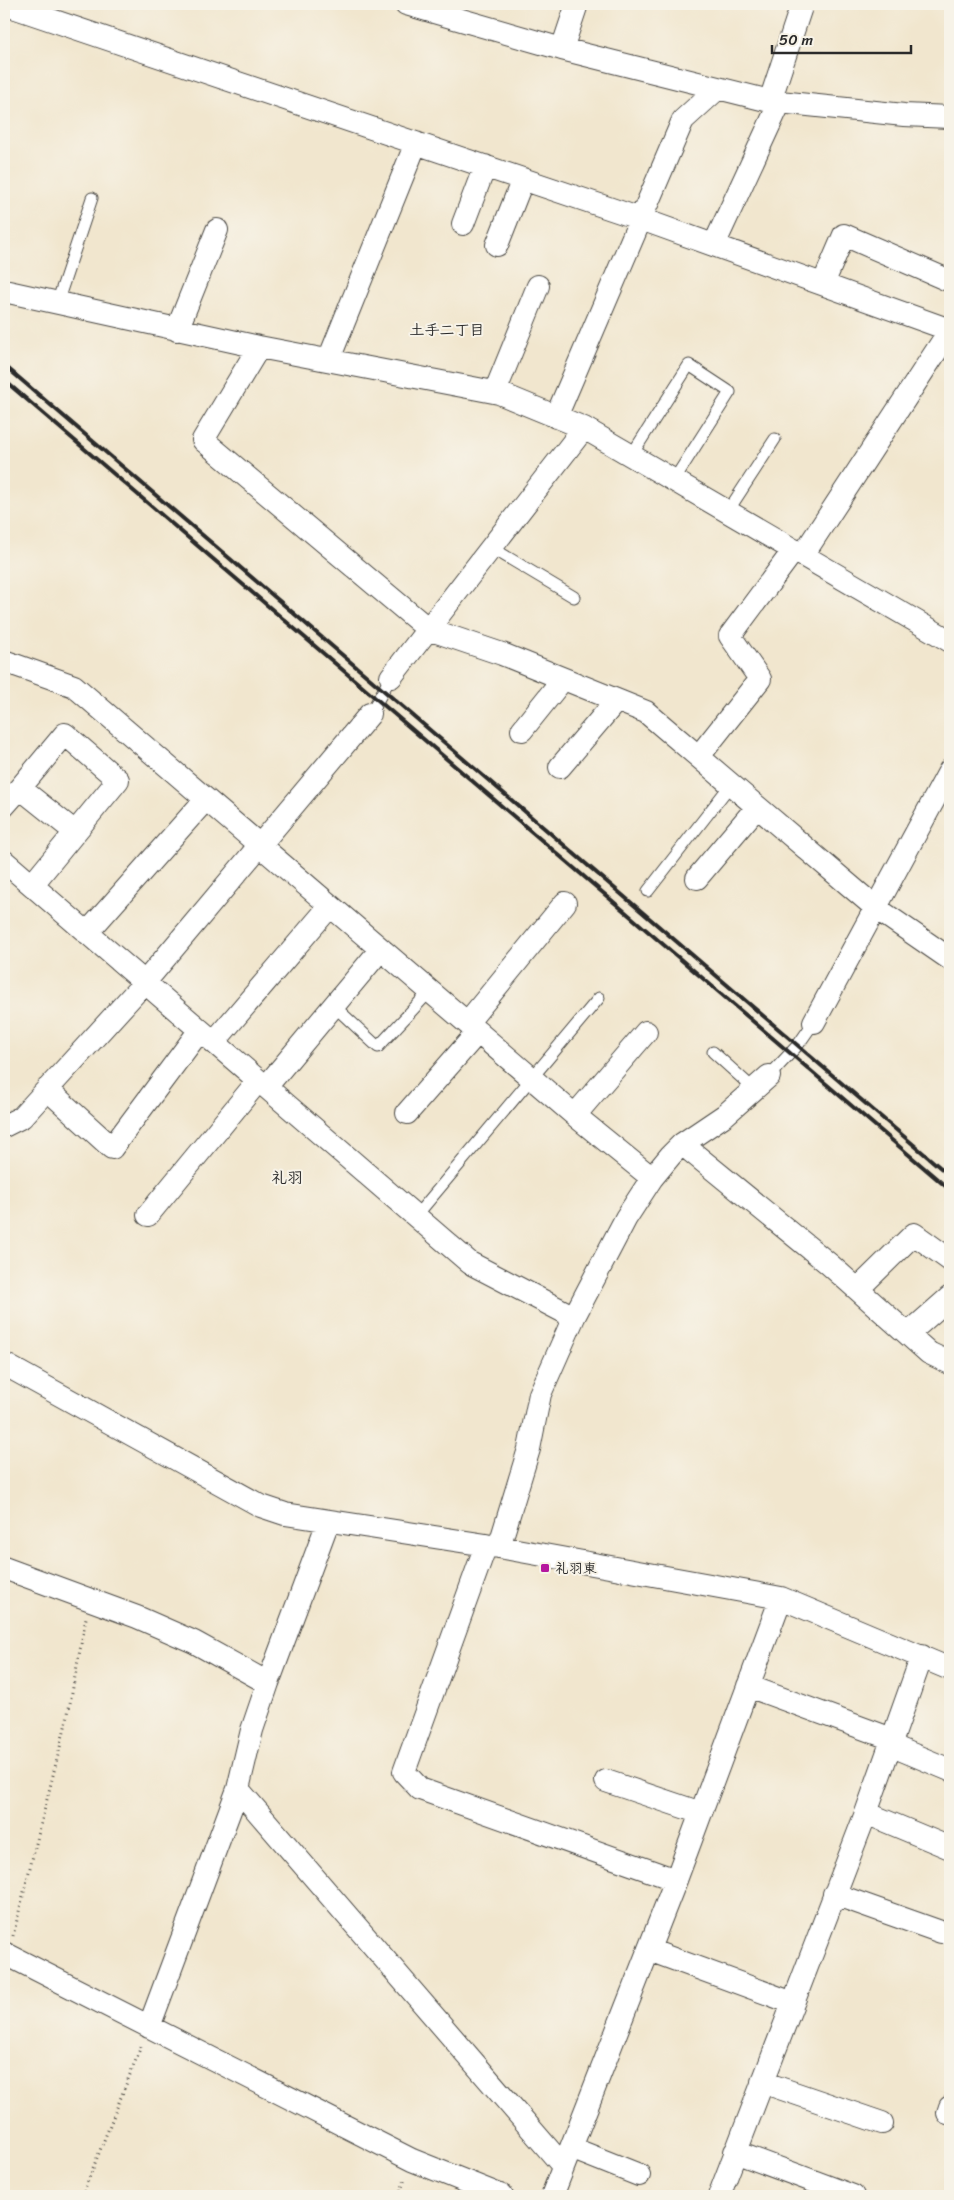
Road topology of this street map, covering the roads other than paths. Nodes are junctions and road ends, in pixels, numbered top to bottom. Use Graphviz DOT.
graph roads {
  1 [pos="4,4"];
  2 [pos="408,4"];
  3 [pos="577,4"];
  4 [pos="802,4"];
  5 [pos="562,49"];
  6 [pos="717,89"];
  7 [pos="775,102"];
  8 [pos="950,117"];
  9 [pos="416,143"];
  10 [pos="485,166"];
  11 [pos="524,179"];
  12 [pos="92,198"];
  13 [pos="641,218"];
  14 [pos="463,224"];
  15 [pos="217,230"];
  16 [pos="497,245"];
  17 [pos="714,245"];
  18 [pos="950,281"];
  19 [pos="823,284"];
  20 [pos="538,286"];
  21 [pos="4,291"];
  22 [pos="56,303"];
  23 [pos="177,330"];
  24 [pos="950,330"];
  25 [pos="259,347"];
  26 [pos="329,359"];
  27 [pos="495,392"];
  28 [pos="556,417"];
  29 [pos="584,428"];
  30 [pos="775,439"];
  31 [pos="631,456"];
  32 [pos="674,480"];
  33 [pos="728,511"];
  34 [pos="492,548"];
  35 [pos="799,552"];
  36 [pos="574,597"];
  37 [pos="428,629"];
  38 [pos="950,641"];
  39 [pos="4,661"];
  40 [pos="391,677"];
  41 [pos="563,680"];
  42 [pos="616,701"];
  43 [pos="370,714"];
  44 [pos="522,730"];
  45 [pos="699,756"];
  46 [pos="560,767"];
  47 [pos="950,770"];
  48 [pos="732,783"];
  49 [pos="20,788"];
  50 [pos="206,799"];
  51 [pos="4,806"];
  52 [pos="757,807"];
  53 [pos="76,832"];
  54 [pos="260,845"];
  55 [pos="4,861"];
  56 [pos="697,878"];
  57 [pos="32,885"];
  58 [pos="648,891"];
  59 [pos="565,903"];
  60 [pos="330,906"];
  61 [pos="876,908"];
  62 [pos="88,933"];
  63 [pos="381,949"];
  64 [pos="950,959"];
  65 [pos="145,982"];
  66 [pos="430,991"];
  67 [pos="599,998"];
  68 [pos="334,1006"];
  69 [pos="814,1022"];
  70 [pos="472,1028"];
  71 [pos="646,1032"];
  72 [pos="207,1036"];
  73 [pos="713,1052"];
  74 [pos="532,1078"];
  75 [pos="762,1083"];
  76 [pos="262,1084"];
  77 [pos="47,1089"];
  78 [pos="406,1113"];
  79 [pos="575,1115"];
  80 [pos="4,1126"];
  81 [pos="682,1144"];
  82 [pos="652,1178"];
  83 [pos="148,1215"];
  84 [pos="416,1216"];
  85 [pos="950,1260"];
  86 [pos="858,1289"];
  87 [pos="950,1297"];
  88 [pos="574,1317"];
  89 [pos="908,1334"];
  90 [pos="950,1363"];
  91 [pos="4,1364"];
  92 [pos="328,1522"];
  93 [pos="493,1546"];
  94 [pos="4,1568"];
  95 [pos="781,1598"];
  96 [pos="922,1656"];
  97 [pos="950,1669"];
  98 [pos="268,1682"];
  99 [pos="748,1686"];
  100 [pos="891,1742"];
  101 [pos="950,1770"];
  102 [pos="606,1781"];
  103 [pos="238,1789"];
  104 [pos="866,1812"];
  105 [pos="701,1813"];
  106 [pos="950,1848"];
  107 [pos="676,1880"];
  108 [pos="834,1894"];
  109 [pos="941,1932"];
  110 [pos="649,1950"];
  111 [pos="6,1955"];
  112 [pos="793,2003"];
  113 [pos="149,2027"];
  114 [pos="762,2082"];
  115 [pos="950,2107"];
  116 [pos="950,2113"];
  117 [pos="882,2123"];
  118 [pos="735,2152"];
  119 [pos="567,2157"];
  120 [pos="639,2176"];
  121 [pos="502,2196"];
  122 [pos="552,2196"];
  123 [pos="719,2196"];
  124 [pos="853,2196"];
  1 -- 9 [label="street"];
  2 -- 5 [label="street"];
  3 -- 5 [label="street"];
  4 -- 7 [label="street"];
  5 -- 6 [label="street"];
  6 -- 7 [label="street"];
  6 -- 13 [label="street"];
  7 -- 8 [label="street"];
  7 -- 17 [label="street"];
  9 -- 10 [label="street"];
  9 -- 26 [label="street"];
  10 -- 11 [label="street"];
  10 -- 14 [label="street"];
  11 -- 13 [label="street"];
  11 -- 16 [label="street"];
  12 -- 22 [label="lane"];
  13 -- 17 [label="street"];
  13 -- 28 [label="street"];
  15 -- 23 [label="street"];
  17 -- 19 [label="street"];
  18 -- 19 [label="street"];
  19 -- 24 [label="street"];
  20 -- 27 [label="street"];
  21 -- 22 [label="street"];
  22 -- 23 [label="street"];
  23 -- 25 [label="street"];
  24 -- 35 [label="street"];
  25 -- 26 [label="street"];
  25 -- 37 [label="street"];
  26 -- 27 [label="street"];
  27 -- 28 [label="street"];
  28 -- 29 [label="street"];
  29 -- 31 [label="street"];
  29 -- 34 [label="street"];
  30 -- 33 [label="lane"];
  31 -- 32 [label="street"];
  31 -- 32 [label="lane"];
  32 -- 33 [label="street"];
  33 -- 35 [label="street"];
  34 -- 36 [label="lane"];
  34 -- 37 [label="street"];
  35 -- 38 [label="street"];
  35 -- 45 [label="street"];
  37 -- 40 [label="street"];
  37 -- 41 [label="street"];
  39 -- 50 [label="street"];
  40 -- 43 [label="lane"];
  41 -- 42 [label="street"];
  41 -- 44 [label="street"];
  42 -- 45 [label="street"];
  42 -- 46 [label="street"];
  43 -- 54 [label="street"];
  45 -- 48 [label="street"];
  47 -- 61 [label="street"];
  48 -- 52 [label="street"];
  48 -- 58 [label="lane"];
  49 -- 51 [label="street"];
  49 -- 53 [label="street"];
  49 -- 53 [label="street"];
  50 -- 54 [label="street"];
  50 -- 62 [label="street"];
  52 -- 56 [label="street"];
  52 -- 61 [label="street"];
  53 -- 57 [label="street"];
  54 -- 60 [label="street"];
  54 -- 65 [label="street"];
  55 -- 57 [label="street"];
  57 -- 62 [label="street"];
  59 -- 70 [label="street"];
  60 -- 63 [label="street"];
  60 -- 72 [label="street"];
  61 -- 64 [label="street"];
  61 -- 69 [label="street"];
  62 -- 65 [label="street"];
  63 -- 66 [label="street"];
  63 -- 68 [label="street"];
  65 -- 72 [label="street"];
  65 -- 77 [label="street"];
  66 -- 68 [label="lane"];
  66 -- 70 [label="street"];
  67 -- 74 [label="lane"];
  68 -- 76 [label="street"];
  69 -- 75 [label="lane"];
  70 -- 74 [label="street"];
  70 -- 78 [label="street"];
  71 -- 79 [label="street"];
  72 -- 76 [label="street"];
  72 -- 77 [label="street"];
  73 -- 75 [label="lane"];
  74 -- 79 [label="street"];
  74 -- 84 [label="lane"];
  75 -- 81 [label="street"];
  76 -- 83 [label="street"];
  76 -- 84 [label="street"];
  77 -- 80 [label="street"];
  79 -- 82 [label="street"];
  81 -- 82 [label="street"];
  81 -- 86 [label="street"];
  82 -- 88 [label="street"];
  84 -- 88 [label="street"];
  85 -- 86 [label="street"];
  86 -- 89 [label="street"];
  87 -- 89 [label="street"];
  88 -- 93 [label="street"];
  89 -- 90 [label="street"];
  91 -- 92 [label="street"];
  92 -- 93 [label="street"];
  92 -- 98 [label="street"];
  93 -- 95 [label="street"];
  93 -- 107 [label="street"];
  94 -- 98 [label="street"];
  95 -- 96 [label="street"];
  95 -- 99 [label="street"];
  96 -- 97 [label="street"];
  96 -- 100 [label="street"];
  98 -- 103 [label="street"];
  99 -- 100 [label="street"];
  99 -- 105 [label="street"];
  100 -- 101 [label="street"];
  100 -- 104 [label="street"];
  102 -- 105 [label="street"];
  103 -- 113 [label="street"];
  103 -- 119 [label="street"];
  104 -- 106 [label="street"];
  104 -- 108 [label="street"];
  105 -- 107 [label="street"];
  107 -- 110 [label="street"];
  108 -- 109 [label="street"];
  108 -- 112 [label="street"];
  110 -- 112 [label="street"];
  110 -- 119 [label="street"];
  111 -- 113 [label="street"];
  112 -- 114 [label="street"];
  113 -- 121 [label="street"];
  114 -- 117 [label="street"];
  114 -- 118 [label="street"];
  115 -- 116 [label="street"];
  118 -- 123 [label="street"];
  118 -- 124 [label="street"];
  119 -- 120 [label="street"];
  119 -- 122 [label="street"];
}
